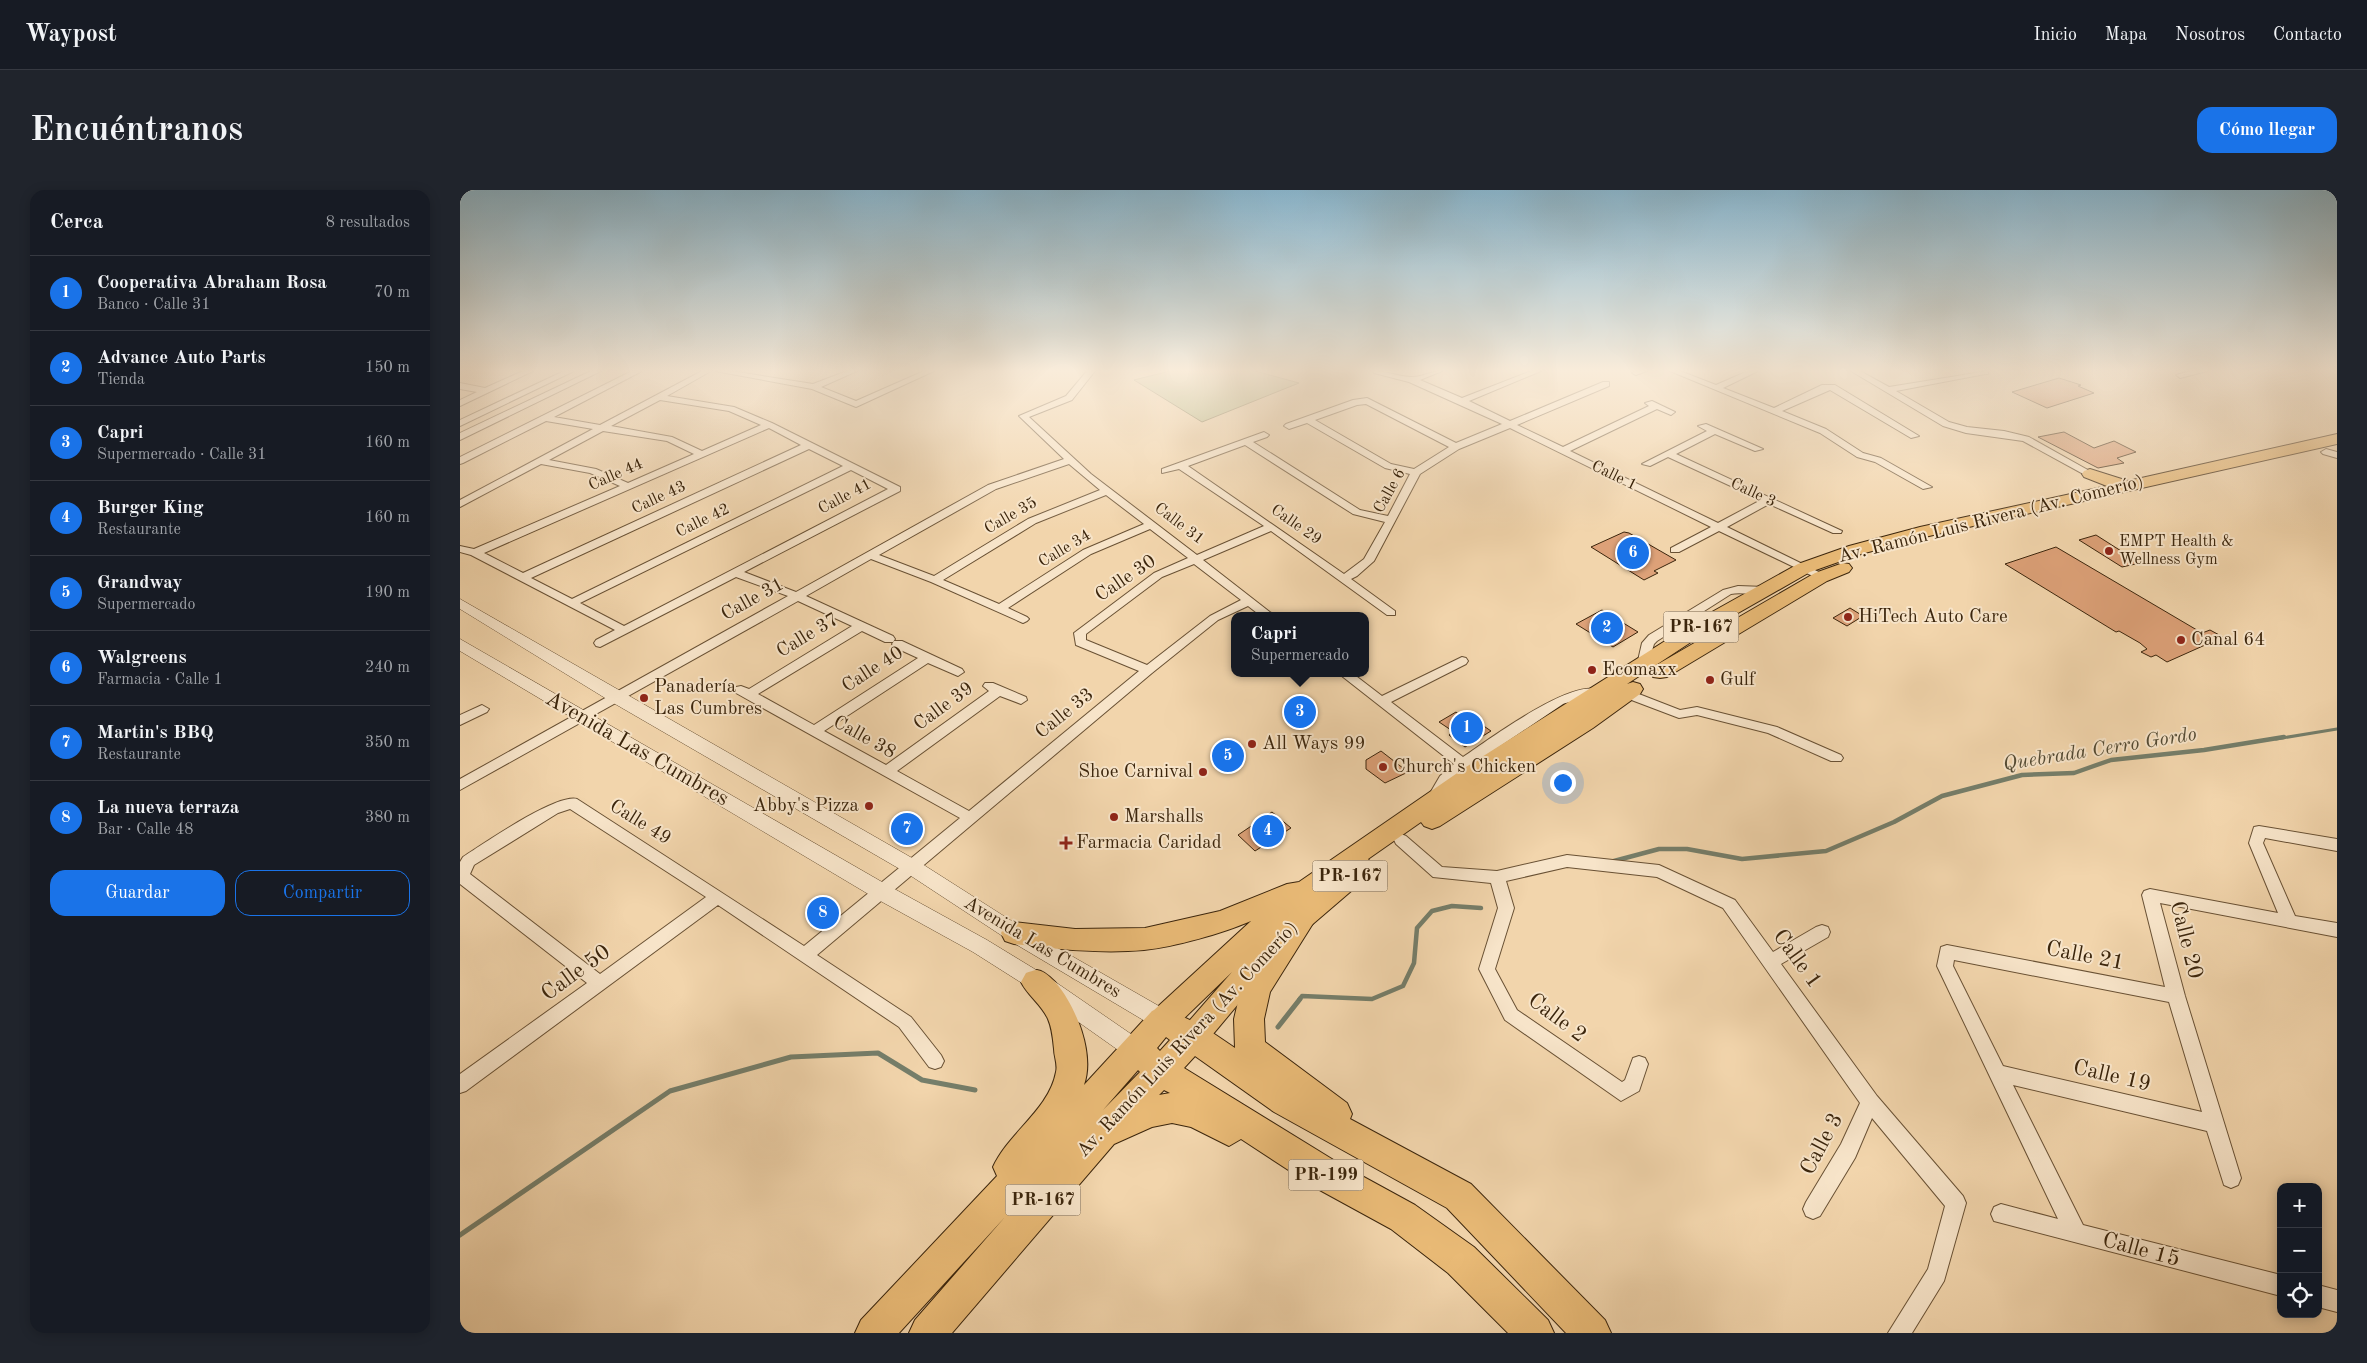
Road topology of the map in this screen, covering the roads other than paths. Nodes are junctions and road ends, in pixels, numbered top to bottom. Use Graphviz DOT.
graph roads {
  1 [pos="486,424"];
  2 [pos="532,424"];
  3 [pos="585,424"];
  4 [pos="607,424"];
  5 [pos="1032,424"];
  6 [pos="1293,424"];
  7 [pos="1316,424"];
  8 [pos="1412,424"];
  9 [pos="1618,424"];
  10 [pos="1809,424"];
  11 [pos="1894,424"];
  12 [pos="1947,424"];
  13 [pos="769,425"];
  14 [pos="1510,425"];
  15 [pos="1289,426"];
  16 [pos="1703,426"];
  17 [pos="602,427"];
  18 [pos="1715,431"];
  19 [pos="1264,435"];
  20 [pos="1914,436"];
  21 [pos="460,437"];
  22 [pos="1246,442"];
  23 [pos="809,445"];
  24 [pos="1456,447"];
  25 [pos="1758,449"];
  26 [pos="2334,449"];
  27 [pos="1562,451"];
  28 [pos="701,454"];
  29 [pos="1669,454"];
  30 [pos="1070,460"];
  31 [pos="460,461"];
  32 [pos="539,461"];
  33 [pos="1647,464"];
  34 [pos="851,466"];
  35 [pos="1181,466"];
  36 [pos="1165,471"];
  37 [pos="1416,472"];
  38 [pos="2092,484"];
  39 [pos="628,486"];
  40 [pos="1928,487"];
  41 [pos="1108,491"];
  42 [pos="1769,500"];
  43 [pos="460,504"];
  44 [pos="1390,520"];
  45 [pos="1151,525"];
  46 [pos="1272,527"];
  47 [pos="1718,528"];
  48 [pos="1838,531"];
  49 [pos="460,549"];
  50 [pos="1676,550"];
  51 [pos="474,554"];
  52 [pos="869,555"];
  53 [pos="1196,559"];
  54 [pos="1812,572"];
  55 [pos="736,573"];
  56 [pos="522,578"];
  57 [pos="1342,578"];
  58 [pos="935,580"];
  59 [pos="797,596"];
  60 [pos="1249,600"];
  61 [pos="460,603"];
  62 [pos="570,604"];
  63 [pos="1000,608"];
  64 [pos="1264,612"];
  65 [pos="1391,613"];
  66 [pos="1023,619"];
  67 [pos="861,626"];
  68 [pos="623,630"];
  69 [pos="894,641"];
  70 [pos="600,643"];
  71 [pos="460,644"];
  72 [pos="928,657"];
  73 [pos="1462,660"];
  74 [pos="1148,670"];
  75 [pos="958,672"];
  76 [pos="1349,677"];
  77 [pos="744,692"];
  78 [pos="1626,692"];
  79 [pos="616,697"];
  80 [pos="1021,700"];
  81 [pos="1381,702"];
  82 [pos="482,710"];
  83 [pos="581,717"];
  84 [pos="460,720"];
  85 [pos="814,731"];
  86 [pos="1836,758"];
  87 [pos="886,772"];
  88 [pos="1475,774"];
  89 [pos="460,785"];
  90 [pos="970,817"];
  91 [pos="1401,840"];
  92 [pos="2337,845"];
  93 [pos="912,867"];
  94 [pos="1498,877"];
  95 [pos="1316,883"];
  96 [pos="882,892"];
  97 [pos="718,897"];
  98 [pos="1303,917"];
  99 [pos="2289,920"];
  100 [pos="2337,930"];
  101 [pos="1014,932"];
  102 [pos="1822,932"];
  103 [pos="805,955"];
  104 [pos="1772,961"];
  105 [pos="1036,982"];
  106 [pos="600,983"];
  107 [pos="2176,996"];
  108 [pos="1163,1020"];
  109 [pos="1193,1037"];
  110 [pos="1136,1050"];
  111 [pos="934,1061"];
  112 [pos="1639,1064"];
  113 [pos="1162,1070"];
  114 [pos="1998,1074"];
  115 [pos="460,1084"];
  116 [pos="1870,1102"];
  117 [pos="2215,1124"];
  118 [pos="1102,1135"];
  119 [pos="2231,1178"];
  120 [pos="1432,1181"];
  121 [pos="1368,1199"];
  122 [pos="1813,1209"];
  123 [pos="2001,1214"];
  124 [pos="2076,1233"];
  125 [pos="948,1252"];
  126 [pos="2277,1285"];
  127 [pos="2322,1297"];
  128 [pos="2337,1301"];
  129 [pos="874,1333"];
  130 [pos="928,1333"];
  131 [pos="1535,1333"];
  132 [pos="1592,1333"];
  133 [pos="1899,1333"];
  1 -- 21 [label="street"];
  2 -- 31 [label="street"];
  3 -- 17 [label="street"];
  4 -- 17 [label="street"];
  5 -- 30 [label="street, Calle 31"];
  6 -- 15 [label="street"];
  7 -- 37 [label="street"];
  8 -- 24 [label="street"];
  9 -- 27 [label="street"];
  10 -- 40 [label="street"];
  11 -- 20 [label="street"];
  12 -- 38 [label="street"];
  13 -- 23 [label="street, Calle 41"];
  13 -- 28 [label="street, Calle 44"];
  14 -- 24 [label="street, Calle 6"];
  14 -- 27 [label="street, Calle 1"];
  16 -- 18 [label="street"];
  17 -- 28 [label="street"];
  17 -- 32 [label="street"];
  18 -- 25 [label="street"];
  18 -- 29 [label="street"];
  19 -- 22 [label="street"];
  22 -- 35 [label="street"];
  22 -- 44 [label="street"];
  23 -- 34 [label="street, Calle 41"];
  23 -- 56 [label="street, Calle 43"];
  24 -- 37 [label="street, Calle 6"];
  26 -- 38 [label="main road, Av. Ramón Luis Rivera (Av. Comerío) / PR-167"];
  26 -- 54 [label="main road, Av. Ramón Luis Rivera (Av. Comerío) / PR-167"];
  27 -- 47 [label="street, Calle 1"];
  28 -- 39 [label="street, Calle 44"];
  29 -- 33 [label="street"];
  29 -- 42 [label="street, Calle 3"];
  30 -- 41 [label="street, Calle 31"];
  30 -- 52 [label="street, Calle 31"];
  32 -- 39 [label="street"];
  32 -- 43 [label="street"];
  34 -- 55 [label="street, Calle 41"];
  34 -- 62 [label="street, Calle 42"];
  35 -- 36 [label="street"];
  35 -- 46 [label="street, Calle 29"];
  37 -- 44 [label="street, Calle 6"];
  38 -- 54 [label="main road, Av. Ramón Luis Rivera (Av. Comerío) / PR-167"];
  39 -- 51 [label="street, Calle 44"];
  41 -- 45 [label="street, Calle 31"];
  41 -- 58 [label="street, Calle 35"];
  42 -- 47 [label="street"];
  42 -- 48 [label="street, Calle 3"];
  44 -- 57 [label="street, Calle 6"];
  45 -- 53 [label="street, Calle 31"];
  45 -- 63 [label="street, Calle 34"];
  46 -- 53 [label="street, Calle 30"];
  46 -- 57 [label="street, Calle 29"];
  47 -- 50 [label="street"];
  47 -- 54 [label="street, Calle 1"];
  49 -- 51 [label="street"];
  51 -- 56 [label="street"];
  52 -- 58 [label="street"];
  52 -- 59 [label="street, Calle 31"];
  53 -- 60 [label="street, Calle 31"];
  53 -- 74 [label="street, Calle 30"];
  54 -- 78 [label="main road, Av. Ramón Luis Rivera (Av. Comerío) / PR-167"];
  54 -- 88 [label="main road, Av. Ramón Luis Rivera (Av. Comerío) / PR-167"];
  55 -- 59 [label="street, Calle 37"];
  55 -- 68 [label="street, Calle 41"];
  56 -- 62 [label="street"];
  57 -- 65 [label="street, Calle 29"];
  58 -- 63 [label="street"];
  59 -- 67 [label="street, Calle 37"];
  59 -- 79 [label="street, Calle 31"];
  60 -- 64 [label="street, Calle 31"];
  60 -- 74 [label="street, Calle 33"];
  61 -- 79 [label="street, Avenida Las Cumbres / PR-199"];
  62 -- 68 [label="street"];
  63 -- 66 [label="street"];
  67 -- 69 [label="street, Calle 37"];
  67 -- 77 [label="street, Calle 37"];
  68 -- 70 [label="street, Calle 41"];
  69 -- 72 [label="street, Calle 40"];
  71 -- 83 [label="street, Avenida Las Cumbres / PR-199"];
  72 -- 75 [label="street, Calle 40"];
  72 -- 85 [label="street, Calle 40"];
  73 -- 81 [label="street"];
  74 -- 90 [label="street, Calle 33"];
  76 -- 81 [label="street"];
  77 -- 85 [label="street, Calle 38"];
  78 -- 86 [label="street"];
  78 -- 88 [label="main road, Av. Ramón Luis Rivera (Av. Comerío) / PR-167"];
  79 -- 83 [label="street, Calle 31"];
  79 -- 93 [label="street, Avenida Las Cumbres / PR-199"];
  80 -- 87 [label="street, Calle 39"];
  81 -- 88 [label="street"];
  82 -- 84 [label="street"];
  83 -- 89 [label="street, Calle 31"];
  83 -- 96 [label="street, Avenida Las Cumbres / PR-199"];
  85 -- 87 [label="street, Calle 38"];
  87 -- 90 [label="street, Calle 38"];
  88 -- 91 [label="main road, Av. Ramón Luis Rivera (Av. Comerío) / PR-167"];
  88 -- 95 [label="main road, Av. Ramón Luis Rivera (Av. Comerío) / PR-167"];
  90 -- 93 [label="street, Calle 33"];
  91 -- 94 [label="street, Calle 1"];
  91 -- 98 [label="main road, Av. Ramón Luis Rivera (Av. Comerío) / PR-167"];
  92 -- 99 [label="street"];
  93 -- 96 [label="street, Calle 33"];
  93 -- 101 [label="street, Avenida Las Cumbres / PR-199"];
  94 -- 104 [label="street, Calle 1"];
  94 -- 112 [label="street, Calle 2"];
  95 -- 101 [label="main road"];
  95 -- 108 [label="main road, Av. Ramón Luis Rivera (Av. Comerío) / PR-167"];
  96 -- 103 [label="street, Calle 33"];
  96 -- 105 [label="street, Avenida Las Cumbres / PR-199"];
  97 -- 103 [label="street, Calle 49"];
  97 -- 106 [label="street, Calle 50"];
  97 -- 106 [label="street, Calle 49"];
  98 -- 109 [label="main road, Av. Ramón Luis Rivera (Av. Comerío) / PR-167"];
  98 -- 120 [label="highway"];
  99 -- 100 [label="street, Calle 20"];
  99 -- 107 [label="street, Calle 20"];
  101 -- 108 [label="street, Avenida Las Cumbres / PR-199"];
  102 -- 104 [label="street"];
  103 -- 111 [label="street, Calle 49"];
  104 -- 116 [label="street, Calle 1"];
  105 -- 110 [label="street, Avenida Las Cumbres / PR-199"];
  105 -- 125 [label="highway"];
  106 -- 115 [label="street, Calle 50"];
  107 -- 114 [label="street, Calle 21"];
  107 -- 117 [label="street, Calle 20"];
  108 -- 109 [label="highway, Avenida Las Cumbres / PR-199"];
  108 -- 110 [label="highway, Av. Ramón Luis Rivera (Av. Comerío) / PR-167"];
  109 -- 113 [label="highway, Av. Ramón Luis Rivera (Av. Comerío) / PR-167"];
  109 -- 120 [label="highway, Avenida Las Cumbres / PR-199"];
  110 -- 113 [label="highway, Avenida Las Cumbres / PR-199"];
  110 -- 125 [label="highway, Av. Ramón Luis Rivera (Av. Comerío) / PR-167"];
  113 -- 118 [label="highway, Av. Ramón Luis Rivera (Av. Comerío) / PR-167"];
  113 -- 121 [label="highway, Avenida Las Cumbres / PR-199"];
  114 -- 117 [label="street, Calle 19"];
  114 -- 124 [label="street"];
  116 -- 122 [label="street, Calle 3"];
  116 -- 133 [label="street, Calle 1"];
  117 -- 119 [label="street, Calle 20"];
  118 -- 121 [label="highway"];
  118 -- 130 [label="highway, Av. Ramón Luis Rivera (Av. Comerío) / PR-167"];
  120 -- 132 [label="highway, Avenida Las Cumbres / PR-199"];
  121 -- 131 [label="highway, Avenida Las Cumbres / PR-199"];
  123 -- 124 [label="street, Calle 15"];
  124 -- 126 [label="street, Calle 15"];
  125 -- 129 [label="highway, Av. Ramón Luis Rivera (Av. Comerío) / PR-167"];
  127 -- 128 [label="street"];
}
